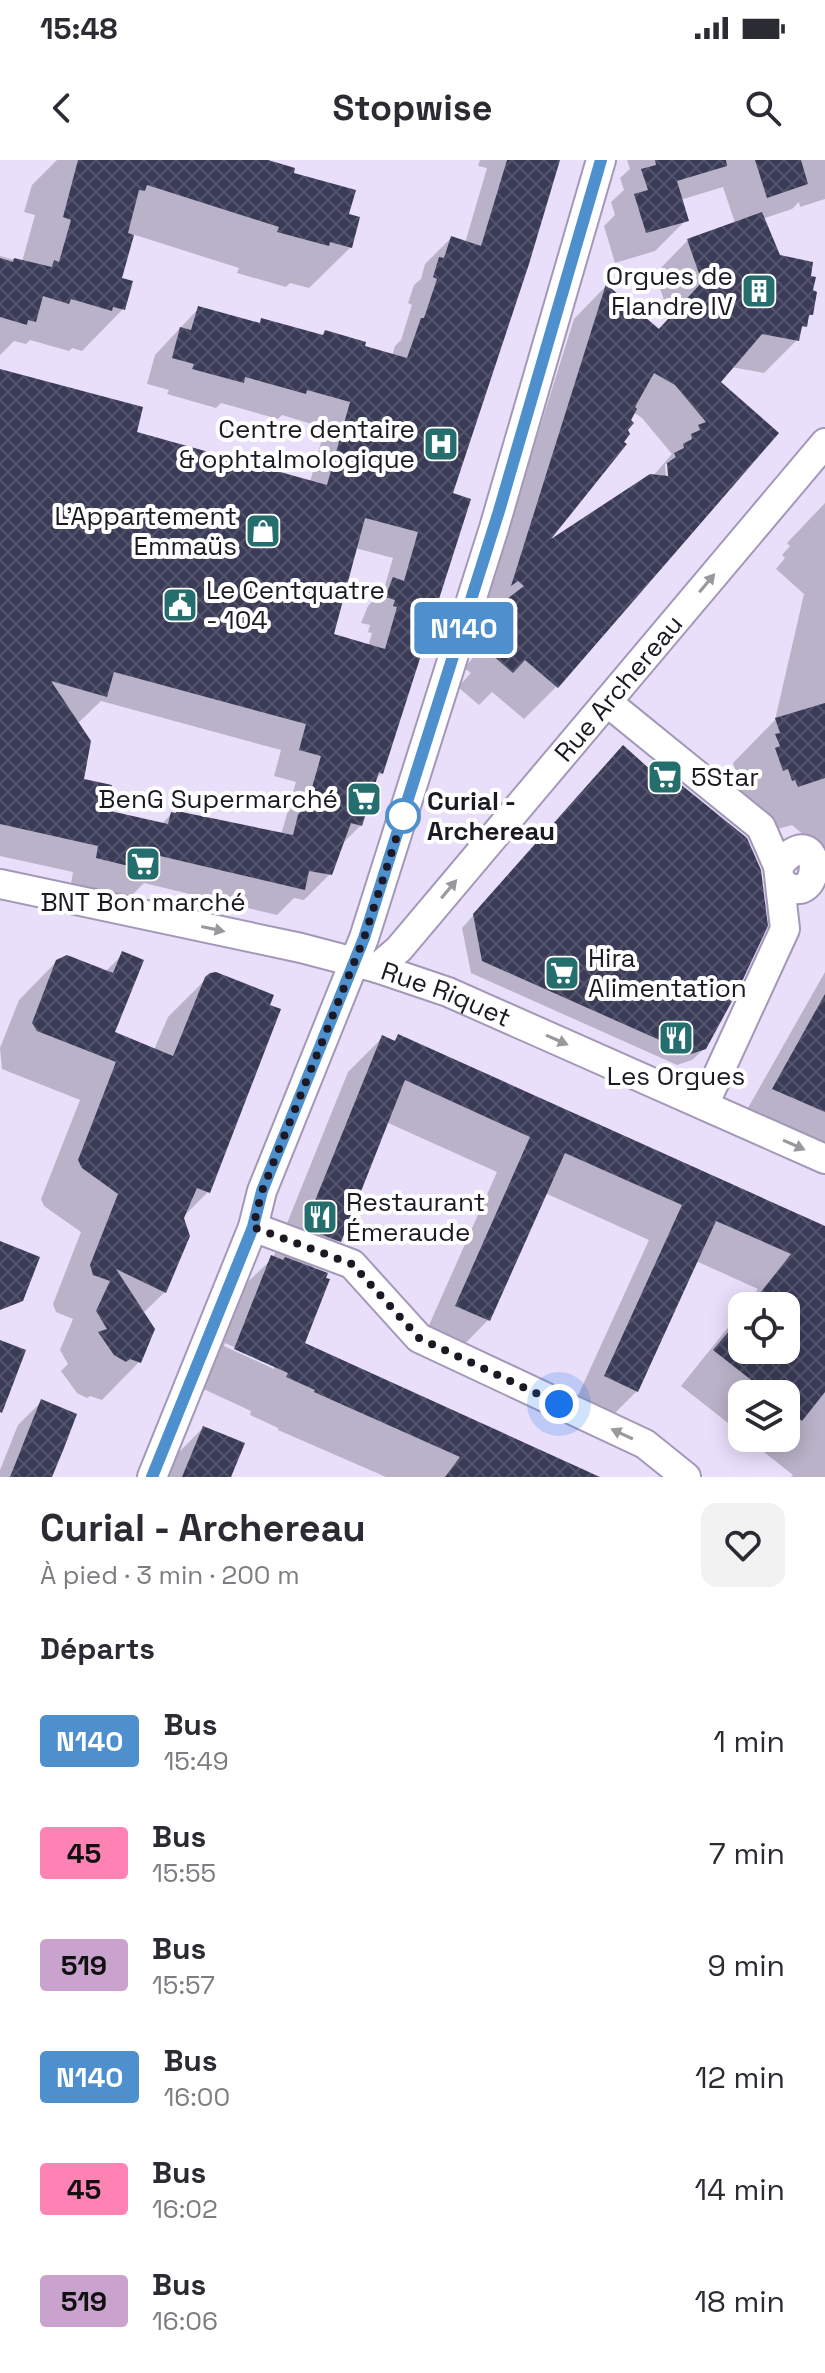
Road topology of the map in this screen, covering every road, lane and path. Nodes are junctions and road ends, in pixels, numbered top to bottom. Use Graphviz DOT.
graph roads {
  1 [pos="601,160"];
  2 [pos="825,443"];
  3 [pos="607,702"];
  4 [pos="0,884"];
  5 [pos="365,964"];
  6 [pos="704,1105"];
  7 [pos="825,1159"];
  8 [pos="253,1227"];
  9 [pos="152,1477"];
  10 [pos="686,1477"];
  1 -- 5 [label="street"];
  3 -- 2 [label="street, Rue Archereau, one-way"];
  5 -- 3 [label="street, Rue Archereau, one-way"];
  3 -- 6 [label="street"];
  4 -- 5 [label="street, Rue Riquet, one-way"];
  5 -- 6 [label="street, Rue Riquet, one-way"];
  5 -- 8 [label="street"];
  6 -- 7 [label="street, Rue Riquet, one-way"];
  8 -- 9 [label="street"];
  10 -- 8 [label="street, one-way"];
}
